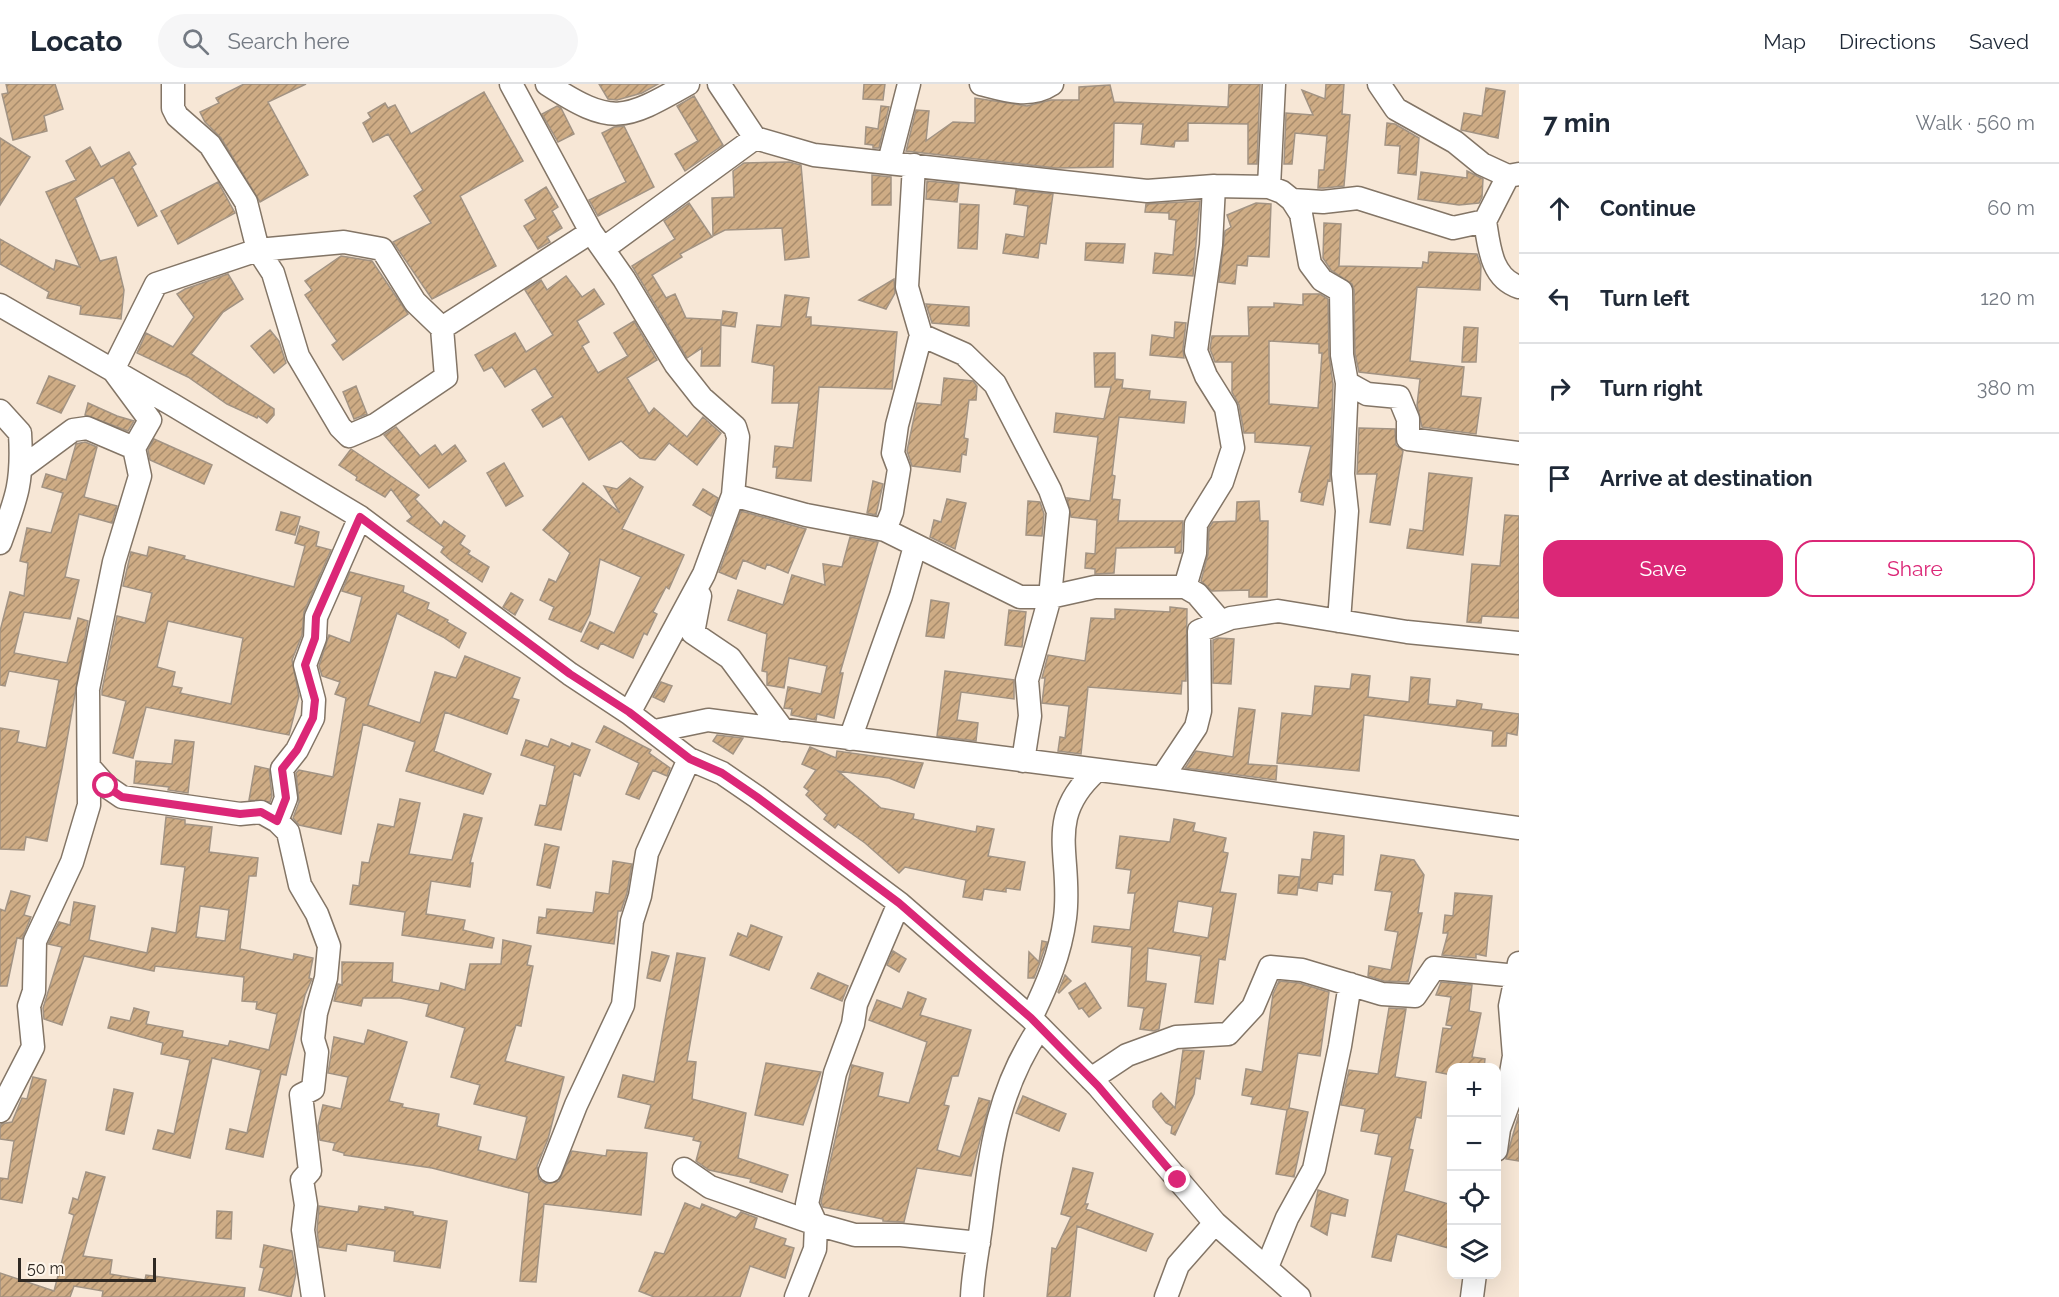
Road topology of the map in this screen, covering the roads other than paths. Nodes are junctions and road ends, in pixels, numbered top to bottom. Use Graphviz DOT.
graph roads {
  1 [pos="173,84"];
  2 [pos="511,84"];
  3 [pos="547,84"];
  4 [pos="688,84"];
  5 [pos="719,84"];
  6 [pos="909,84"];
  7 [pos="981,84"];
  8 [pos="1052,84"];
  9 [pos="1274,84"];
  10 [pos="1379,84"];
  11 [pos="755,138"];
  12 [pos="889,162"];
  13 [pos="914,165"];
  14 [pos="1514,175"];
  15 [pos="1214,186"];
  16 [pos="1269,187"];
  17 [pos="1292,200"];
  18 [pos="1485,222"];
  19 [pos="597,241"];
  20 [pos="258,250"];
  21 [pos="1519,287"];
  22 [pos="0,306"];
  23 [pos="442,328"];
  24 [pos="921,335"];
  25 [pos="113,370"];
  26 [pos="1347,383"];
  27 [pos="0,411"];
  28 [pos="134,448"];
  29 [pos="1519,453"];
  30 [pos="22,467"];
  31 [pos="733,495"];
  32 [pos="360,517"];
  33 [pos="885,530"];
  34 [pos="0,543"];
  35 [pos="915,546"];
  36 [pos="704,574"];
  37 [pos="1185,587"];
  38 [pos="1050,597"];
  39 [pos="1339,621"];
  40 [pos="1221,622"];
  41 [pos="1519,643"];
  42 [pos="629,712"];
  43 [pos="783,730"];
  44 [pos="655,731"];
  45 [pos="850,739"];
  46 [pos="690,759"];
  47 [pos="1023,761"];
  48 [pos="90,768"];
  49 [pos="1096,771"];
  50 [pos="1162,778"];
  51 [pos="277,821"];
  52 [pos="1519,828"];
  53 [pos="899,903"];
  54 [pos="1518,970"];
  55 [pos="1350,984"];
  56 [pos="1515,1006"];
  57 [pos="1035,1023"];
  58 [pos="1090,1079"];
  59 [pos="0,1111"];
  60 [pos="1501,1124"];
  61 [pos="684,1169"];
  62 [pos="550,1171"];
  63 [pos="1215,1223"];
  64 [pos="816,1224"];
  65 [pos="979,1243"];
  66 [pos="1267,1267"];
  67 [pos="1474,1279"];
  68 [pos="313,1297"];
  69 [pos="796,1297"];
  70 [pos="972,1297"];
  71 [pos="1166,1297"];
  72 [pos="1299,1297"];
  73 [pos="1472,1297"];
  1 -- 20 [label="street"];
  2 -- 19 [label="street"];
  3 -- 4 [label="street"];
  5 -- 11 [label="street"];
  6 -- 12 [label="street"];
  7 -- 8 [label="street"];
  9 -- 16 [label="street"];
  10 -- 14 [label="street"];
  11 -- 12 [label="street"];
  11 -- 19 [label="street"];
  12 -- 13 [label="street"];
  13 -- 15 [label="street"];
  13 -- 24 [label="street"];
  14 -- 18 [label="street"];
  15 -- 16 [label="street"];
  15 -- 37 [label="street"];
  16 -- 17 [label="street"];
  17 -- 18 [label="street"];
  17 -- 26 [label="street"];
  18 -- 21 [label="street"];
  19 -- 23 [label="street"];
  19 -- 31 [label="street"];
  20 -- 23 [label="street"];
  20 -- 23 [label="street"];
  20 -- 25 [label="street"];
  22 -- 25 [label="street"];
  24 -- 33 [label="street"];
  24 -- 38 [label="street"];
  25 -- 28 [label="street"];
  25 -- 32 [label="street"];
  26 -- 29 [label="street"];
  26 -- 39 [label="street"];
  27 -- 30 [label="street"];
  28 -- 30 [label="street"];
  28 -- 48 [label="street"];
  30 -- 34 [label="street"];
  31 -- 33 [label="street"];
  31 -- 36 [label="street"];
  32 -- 42 [label="street"];
  32 -- 51 [label="street"];
  33 -- 35 [label="street"];
  35 -- 38 [label="street"];
  35 -- 45 [label="street"];
  36 -- 42 [label="street"];
  36 -- 43 [label="street"];
  37 -- 38 [label="street"];
  37 -- 40 [label="street"];
  38 -- 47 [label="street"];
  39 -- 40 [label="street"];
  39 -- 41 [label="street"];
  40 -- 50 [label="street"];
  42 -- 44 [label="street"];
  43 -- 44 [label="street"];
  43 -- 45 [label="street"];
  44 -- 46 [label="street"];
  45 -- 47 [label="street"];
  46 -- 53 [label="street"];
  46 -- 62 [label="street"];
  47 -- 49 [label="street"];
  48 -- 51 [label="street"];
  48 -- 59 [label="street"];
  49 -- 50 [label="street"];
  49 -- 57 [label="street"];
  50 -- 52 [label="street"];
  51 -- 68 [label="street"];
  53 -- 57 [label="street"];
  53 -- 64 [label="street"];
  54 -- 55 [label="street"];
  54 -- 56 [label="street"];
  55 -- 58 [label="street"];
  55 -- 66 [label="street"];
  56 -- 60 [label="street"];
  57 -- 58 [label="street"];
  57 -- 65 [label="street"];
  58 -- 63 [label="street"];
  61 -- 64 [label="street"];
  63 -- 66 [label="street"];
  63 -- 71 [label="street"];
  64 -- 65 [label="street"];
  64 -- 69 [label="street"];
  65 -- 70 [label="street"];
  66 -- 72 [label="street"];
  67 -- 73 [label="street"];
}
